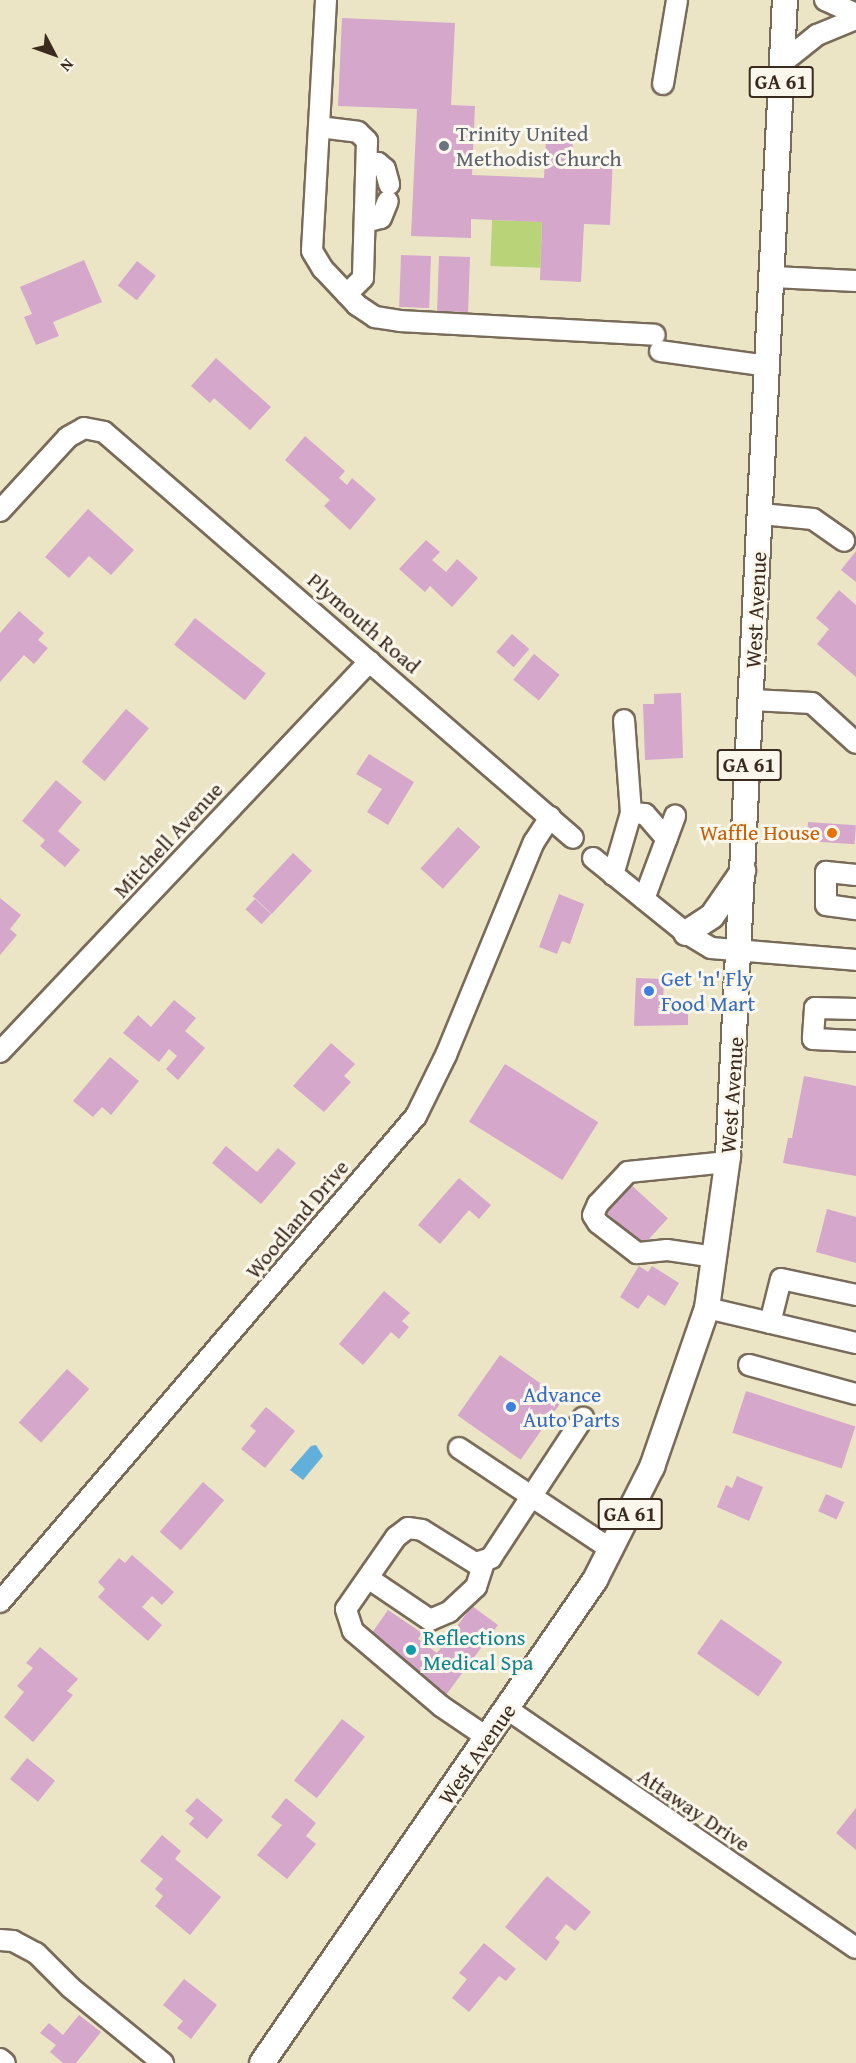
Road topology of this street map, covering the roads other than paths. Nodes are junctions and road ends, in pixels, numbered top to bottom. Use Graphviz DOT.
graph roads {
  1 [pos="326,0"];
  2 [pos="785,0"];
  3 [pos="825,0"];
  4 [pos="679,2"];
  5 [pos="856,14"];
  6 [pos="856,19"];
  7 [pos="782,63"];
  8 [pos="663,84"];
  9 [pos="319,128"];
  10 [pos="367,162"];
  11 [pos="365,222"];
  12 [pos="773,277"];
  13 [pos="856,281"];
  14 [pos="347,294"];
  15 [pos="768,366"];
  16 [pos="0,511"];
  17 [pos="761,514"];
  18 [pos="844,541"];
  19 [pos="370,661"];
  20 [pos="752,700"];
  21 [pos="624,720"];
  22 [pos="856,743"];
  23 [pos="631,813"];
  24 [pos="675,816"];
  25 [pos="550,817"];
  26 [pos="573,838"];
  27 [pos="667,839"];
  28 [pos="593,858"];
  29 [pos="744,868"];
  30 [pos="613,874"];
  31 [pos="856,875"];
  32 [pos="644,899"];
  33 [pos="856,909"];
  34 [pos="686,933"];
  35 [pos="741,952"];
  36 [pos="856,960"];
  37 [pos="856,1010"];
  38 [pos="856,1041"];
  39 [pos="0,1052"];
  40 [pos="728,1162"];
  41 [pos="715,1257"];
  42 [pos="856,1295"];
  43 [pos="707,1308"];
  44 [pos="770,1323"];
  45 [pos="856,1343"];
  46 [pos="749,1365"];
  47 [pos="856,1394"];
  48 [pos="583,1418"];
  49 [pos="459,1448"];
  50 [pos="534,1497"];
  51 [pos="612,1550"];
  52 [pos="484,1562"];
  53 [pos="368,1578"];
  54 [pos="0,1602"];
  55 [pos="507,1709"];
  56 [pos="488,1738"];
  57 [pos="0,1940"];
  58 [pos="856,1948"];
  59 [pos="0,2059"];
  60 [pos="5,2063"];
  61 [pos="163,2063"];
  62 [pos="262,2063"];
  1 -- 9 [label="street"];
  2 -- 7 [label="main road, West Avenue / GA 61"];
  3 -- 5 [label="street"];
  4 -- 8 [label="street"];
  6 -- 7 [label="street"];
  7 -- 12 [label="main road, West Avenue / GA 61"];
  9 -- 10 [label="street"];
  9 -- 14 [label="street"];
  10 -- 11 [label="street"];
  10 -- 11 [label="street"];
  11 -- 14 [label="street"];
  12 -- 13 [label="street"];
  12 -- 15 [label="main road, West Avenue / GA 61"];
  14 -- 15 [label="street"];
  15 -- 17 [label="main road, West Avenue / GA 61"];
  16 -- 19 [label="street, Plymouth Road"];
  17 -- 18 [label="street"];
  17 -- 20 [label="main road, West Avenue / GA 61"];
  19 -- 25 [label="street, Plymouth Road"];
  19 -- 39 [label="street, Mitchell Avenue"];
  20 -- 22 [label="street"];
  20 -- 29 [label="main road, West Avenue / GA 61"];
  21 -- 23 [label="street"];
  23 -- 27 [label="street"];
  23 -- 30 [label="street"];
  24 -- 27 [label="street"];
  25 -- 26 [label="street, Plymouth Road"];
  25 -- 54 [label="street, Woodland Drive"];
  27 -- 32 [label="street"];
  28 -- 30 [label="street"];
  29 -- 34 [label="main road"];
  29 -- 35 [label="main road, West Avenue / GA 61"];
  30 -- 32 [label="street"];
  31 -- 33 [label="street"];
  32 -- 34 [label="street"];
  34 -- 35 [label="street"];
  35 -- 36 [label="street"];
  35 -- 40 [label="main road, West Avenue / GA 61"];
  37 -- 38 [label="street"];
  40 -- 41 [label="main road, West Avenue / GA 61"];
  40 -- 41 [label="street"];
  41 -- 43 [label="main road, West Avenue / GA 61"];
  42 -- 44 [label="street"];
  43 -- 44 [label="street"];
  43 -- 51 [label="main road, West Avenue / GA 61"];
  44 -- 45 [label="street"];
  46 -- 47 [label="street"];
  48 -- 50 [label="street"];
  49 -- 50 [label="street"];
  50 -- 51 [label="street"];
  50 -- 52 [label="street"];
  51 -- 55 [label="main road, West Avenue / GA 61"];
  52 -- 53 [label="street"];
  52 -- 53 [label="street"];
  53 -- 56 [label="street"];
  55 -- 56 [label="main road, West Avenue / GA 61"];
  55 -- 58 [label="street, Attaway Drive"];
  56 -- 62 [label="main road, West Avenue / GA 61"];
  57 -- 61 [label="street"];
  59 -- 60 [label="street"];
}
